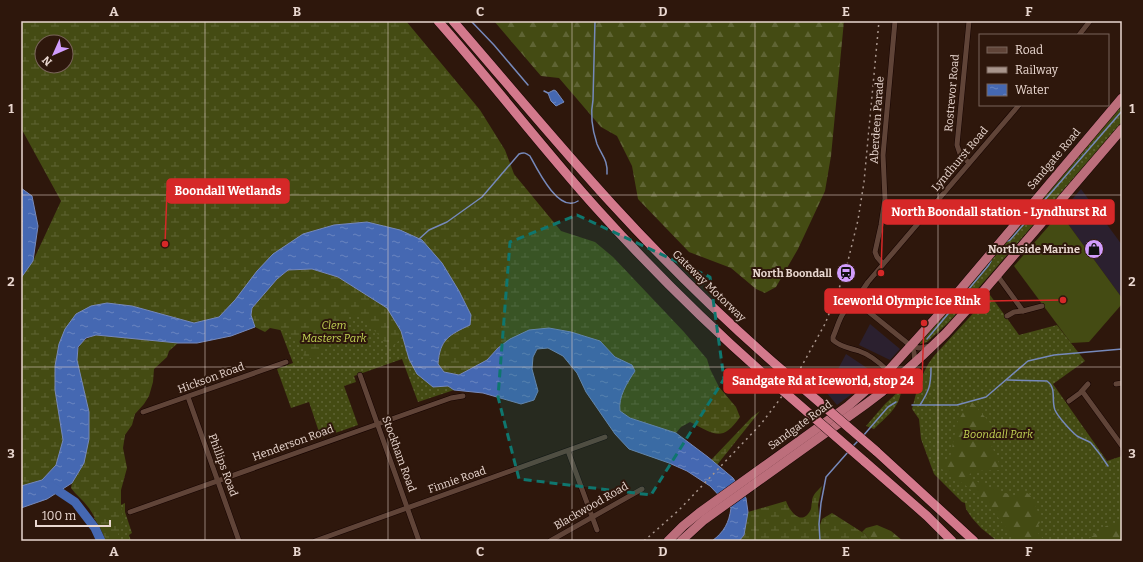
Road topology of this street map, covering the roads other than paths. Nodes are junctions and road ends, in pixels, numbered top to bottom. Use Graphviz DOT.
graph roads {
  1 [pos="438,21"];
  2 [pos="454,21"];
  3 [pos="895,21"];
  4 [pos="969,21"];
  5 [pos="1090,21"];
  6 [pos="1079,34"];
  7 [pos="1122,98"];
  8 [pos="1018,106"];
  9 [pos="1122,129"];
  10 [pos="969,163"];
  11 [pos="883,264"];
  12 [pos="997,275"];
  13 [pos="860,303"];
  14 [pos="1042,306"];
  15 [pos="1023,311"];
  16 [pos="1007,316"];
  17 [pos="911,346"];
  18 [pos="934,346"];
  19 [pos="286,362"];
  20 [pos="915,364"];
  21 [pos="888,371"];
  22 [pos="360,375"];
  23 [pos="1088,384"];
  24 [pos="1082,391"];
  25 [pos="464,396"];
  26 [pos="188,397"];
  27 [pos="1069,401"];
  28 [pos="143,412"];
  29 [pos="378,424"];
  30 [pos="605,437"];
  31 [pos="1122,446"];
  32 [pos="568,451"];
  33 [pos="218,481"];
  34 [pos="748,483"];
  35 [pos="642,489"];
  36 [pos="721,502"];
  37 [pos="408,508"];
  38 [pos="130,512"];
  39 [pos="592,518"];
  40 [pos="597,530"];
  41 [pos="239,541"];
  42 [pos="315,541"];
  43 [pos="419,541"];
  44 [pos="550,541"];
  45 [pos="668,541"];
  46 [pos="680,541"];
  47 [pos="952,541"];
  48 [pos="974,541"];
  1 -- 47 [label="highway, bridge"];
  2 -- 48 [label="highway, Gateway Motorway, bridge"];
  3 -- 11 [label="street, Aberdeen Parade"];
  4 -- 10 [label="street, Rostrevor Road"];
  5 -- 6 [label="street"];
  7 -- 17 [label="highway, Sandgate Road"];
  8 -- 10 [label="street, Lyndhurst Road"];
  9 -- 12 [label="highway, Sandgate Road"];
  10 -- 11 [label="street, Lyndhurst Road"];
  11 -- 13 [label="street, Lyndhurst Road"];
  12 -- 15 [label="street"];
  12 -- 18 [label="highway, Sandgate Road"];
  13 -- 17 [label="street"];
  13 -- 21 [label="street"];
  14 -- 15 [label="street"];
  15 -- 16 [label="street"];
  17 -- 18 [label="street"];
  17 -- 20 [label="street"];
  17 -- 21 [label="highway, Sandgate Road"];
  18 -- 20 [label="highway, Sandgate Road"];
  19 -- 26 [label="street, Hickson Road"];
  20 -- 34 [label="highway, Sandgate Road"];
  21 -- 34 [label="highway, Sandgate Road"];
  22 -- 29 [label="street, Stockham Road"];
  23 -- 24 [label="street"];
  24 -- 27 [label="street"];
  24 -- 31 [label="street"];
  25 -- 29 [label="street, Henderson Road"];
  26 -- 28 [label="street, Hickson Road"];
  26 -- 33 [label="street, Phillips Road"];
  29 -- 33 [label="street, Henderson Road"];
  29 -- 37 [label="street, Stockham Road"];
  30 -- 32 [label="street, Finnie Road"];
  32 -- 37 [label="street, Finnie Road"];
  32 -- 39 [label="street"];
  33 -- 38 [label="street, Henderson Road"];
  33 -- 41 [label="street, Phillips Road"];
  34 -- 36 [label="highway, Sandgate Road"];
  35 -- 39 [label="street, Blackwood Road"];
  36 -- 45 [label="highway, Sandgate Road"];
  36 -- 46 [label="highway, Sandgate Road"];
  37 -- 42 [label="street, Finnie Road"];
  37 -- 43 [label="street, Stockham Road"];
  39 -- 40 [label="street"];
  39 -- 44 [label="street, Blackwood Road"];
}
